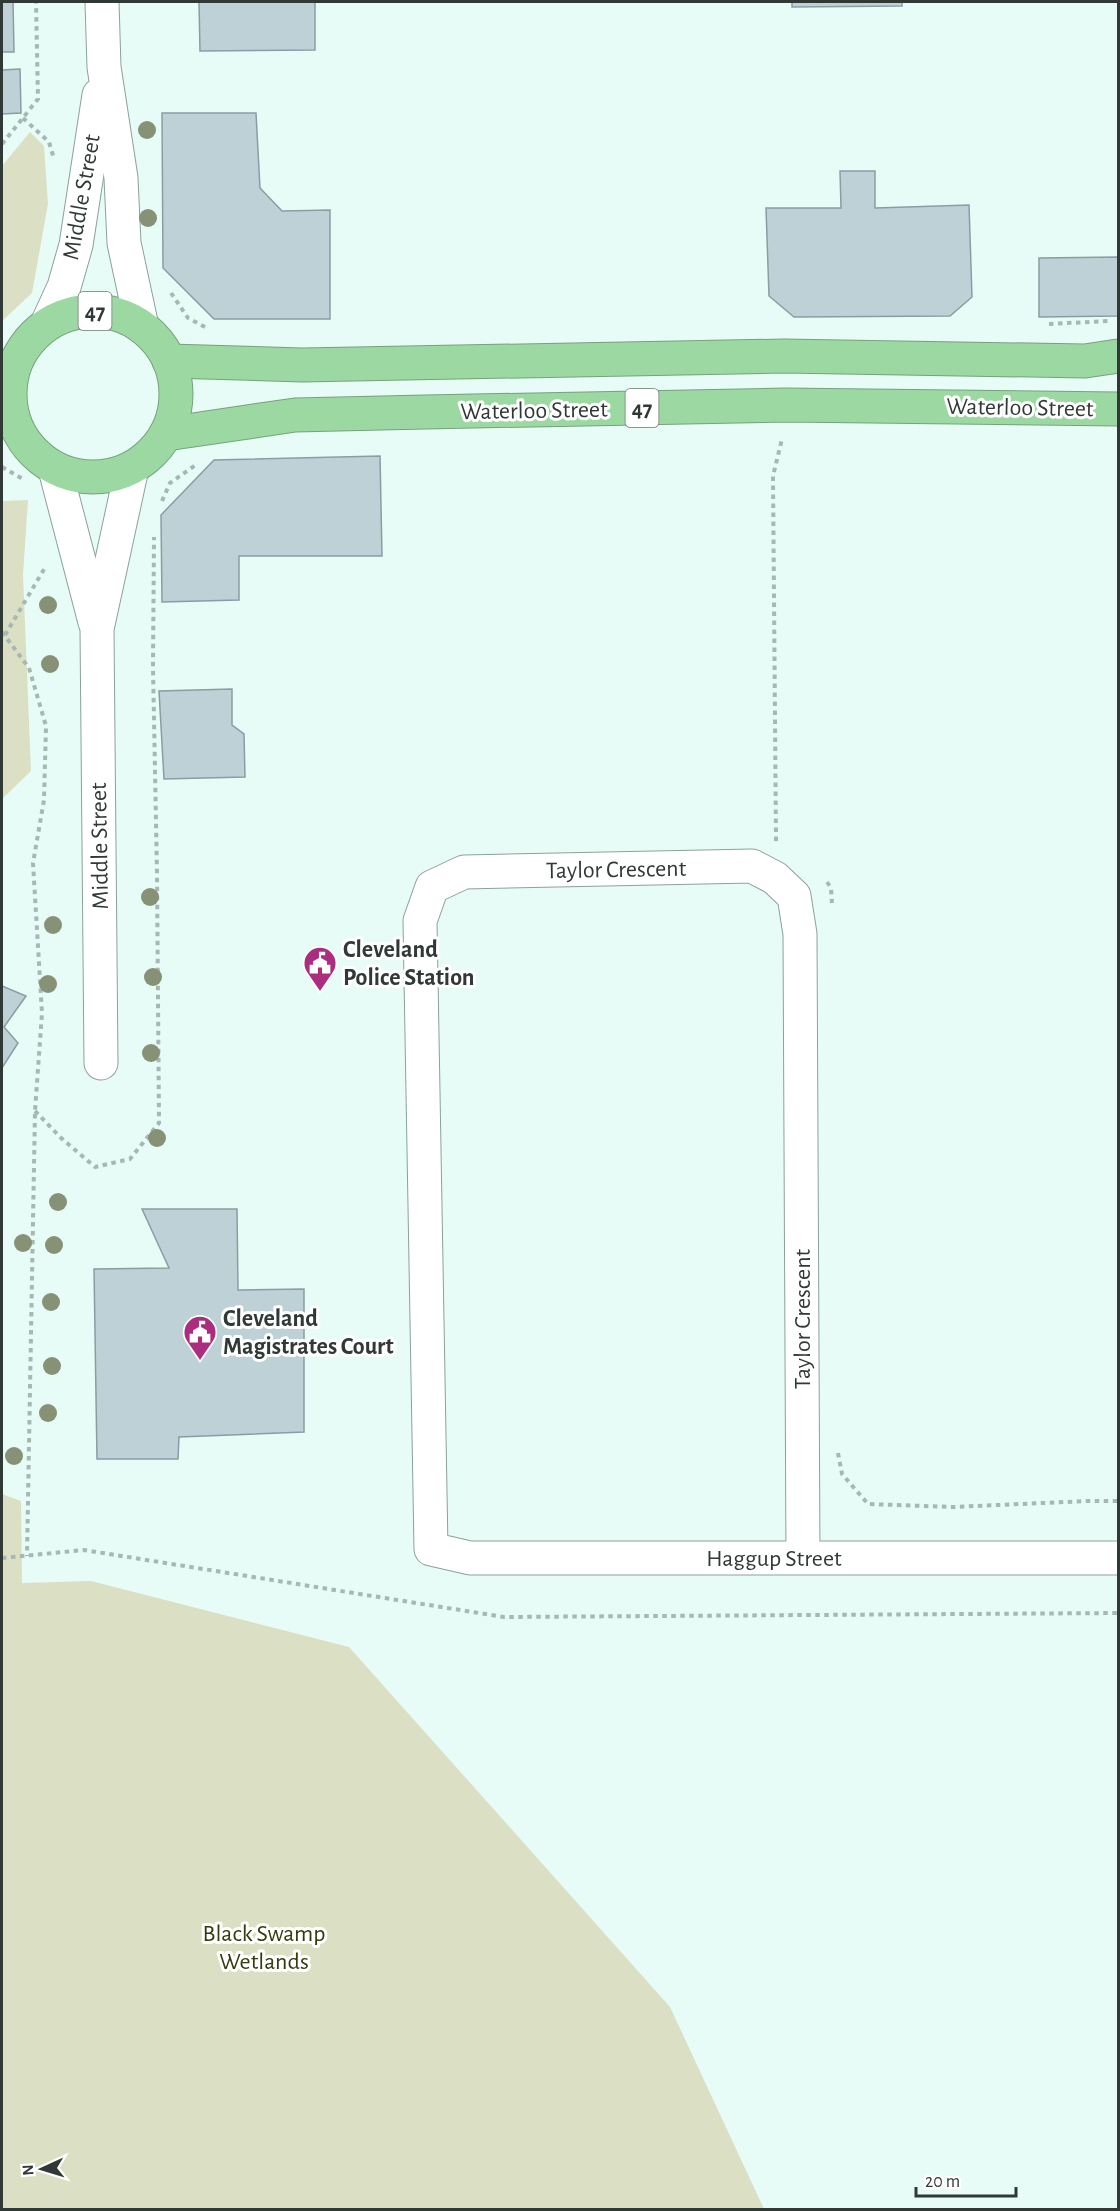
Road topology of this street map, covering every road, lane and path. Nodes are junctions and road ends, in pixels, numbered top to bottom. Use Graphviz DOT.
graph roads {
  1 [pos="36,2"];
  2 [pos="102,2"];
  3 [pos="104,67"];
  4 [pos="2,144"];
  5 [pos="170,292"];
  6 [pos="47,324"];
  7 [pos="142,327"];
  8 [pos="206,328"];
  9 [pos="12,354"];
  10 [pos="1119,356"];
  11 [pos="169,361"];
  12 [pos="786,405"];
  13 [pos="1119,410"];
  14 [pos="9,427"];
  15 [pos="166,434"];
  16 [pos="205,462"];
  17 [pos="132,468"];
  18 [pos="55,469"];
  19 [pos="159,508"];
  20 [pos="154,527"];
  21 [pos="49,561"];
  22 [pos="97,629"];
  23 [pos="3,633"];
  24 [pos="776,840"];
  25 [pos="786,846"];
  26 [pos="776,878"];
  27 [pos="825,880"];
  28 [pos="832,910"];
  29 [pos="101,1064"];
  30 [pos="35,1111"];
  31 [pos="837,1445"];
  32 [pos="1119,1501"];
  33 [pos="431,1549"];
  34 [pos="27,1556"];
  35 [pos="2,1558"];
  36 [pos="803,1558"];
  37 [pos="1119,1558"];
  38 [pos="1119,1613"];
  1 -- 4 [label="path"];
  2 -- 3 [label="street, Middle Street"];
  3 -- 6 [label="street, Middle Street"];
  3 -- 7 [label="street, Middle Street"];
  5 -- 8 [label="path"];
  6 -- 7 [label="highway, 47"];
  6 -- 9 [label="highway, 47"];
  7 -- 11 [label="highway, 47"];
  9 -- 14 [label="highway, 47"];
  10 -- 11 [label="highway, Waterloo Street / 47"];
  11 -- 15 [label="highway, 47"];
  12 -- 13 [label="highway, Waterloo Street / 47"];
  12 -- 15 [label="highway, Waterloo Street / 47"];
  12 -- 24 [label="path"];
  14 -- 18 [label="highway, 47"];
  15 -- 17 [label="highway, 47"];
  16 -- 19 [label="path"];
  17 -- 18 [label="highway, 47"];
  17 -- 22 [label="street, Middle Street"];
  18 -- 22 [label="street, Middle Street"];
  20 -- 30 [label="path"];
  21 -- 23 [label="path"];
  22 -- 29 [label="street, Middle Street"];
  23 -- 30 [label="path"];
  24 -- 25 [label="path"];
  24 -- 26 [label="path"];
  26 -- 33 [label="street, Taylor Crescent"];
  26 -- 36 [label="street, Taylor Crescent"];
  27 -- 28 [label="path"];
  30 -- 34 [label="path"];
  31 -- 32 [label="path"];
  33 -- 36 [label="street, Haggup Street"];
  34 -- 35 [label="path"];
  34 -- 38 [label="path"];
  36 -- 37 [label="street, Haggup Street"];
}
